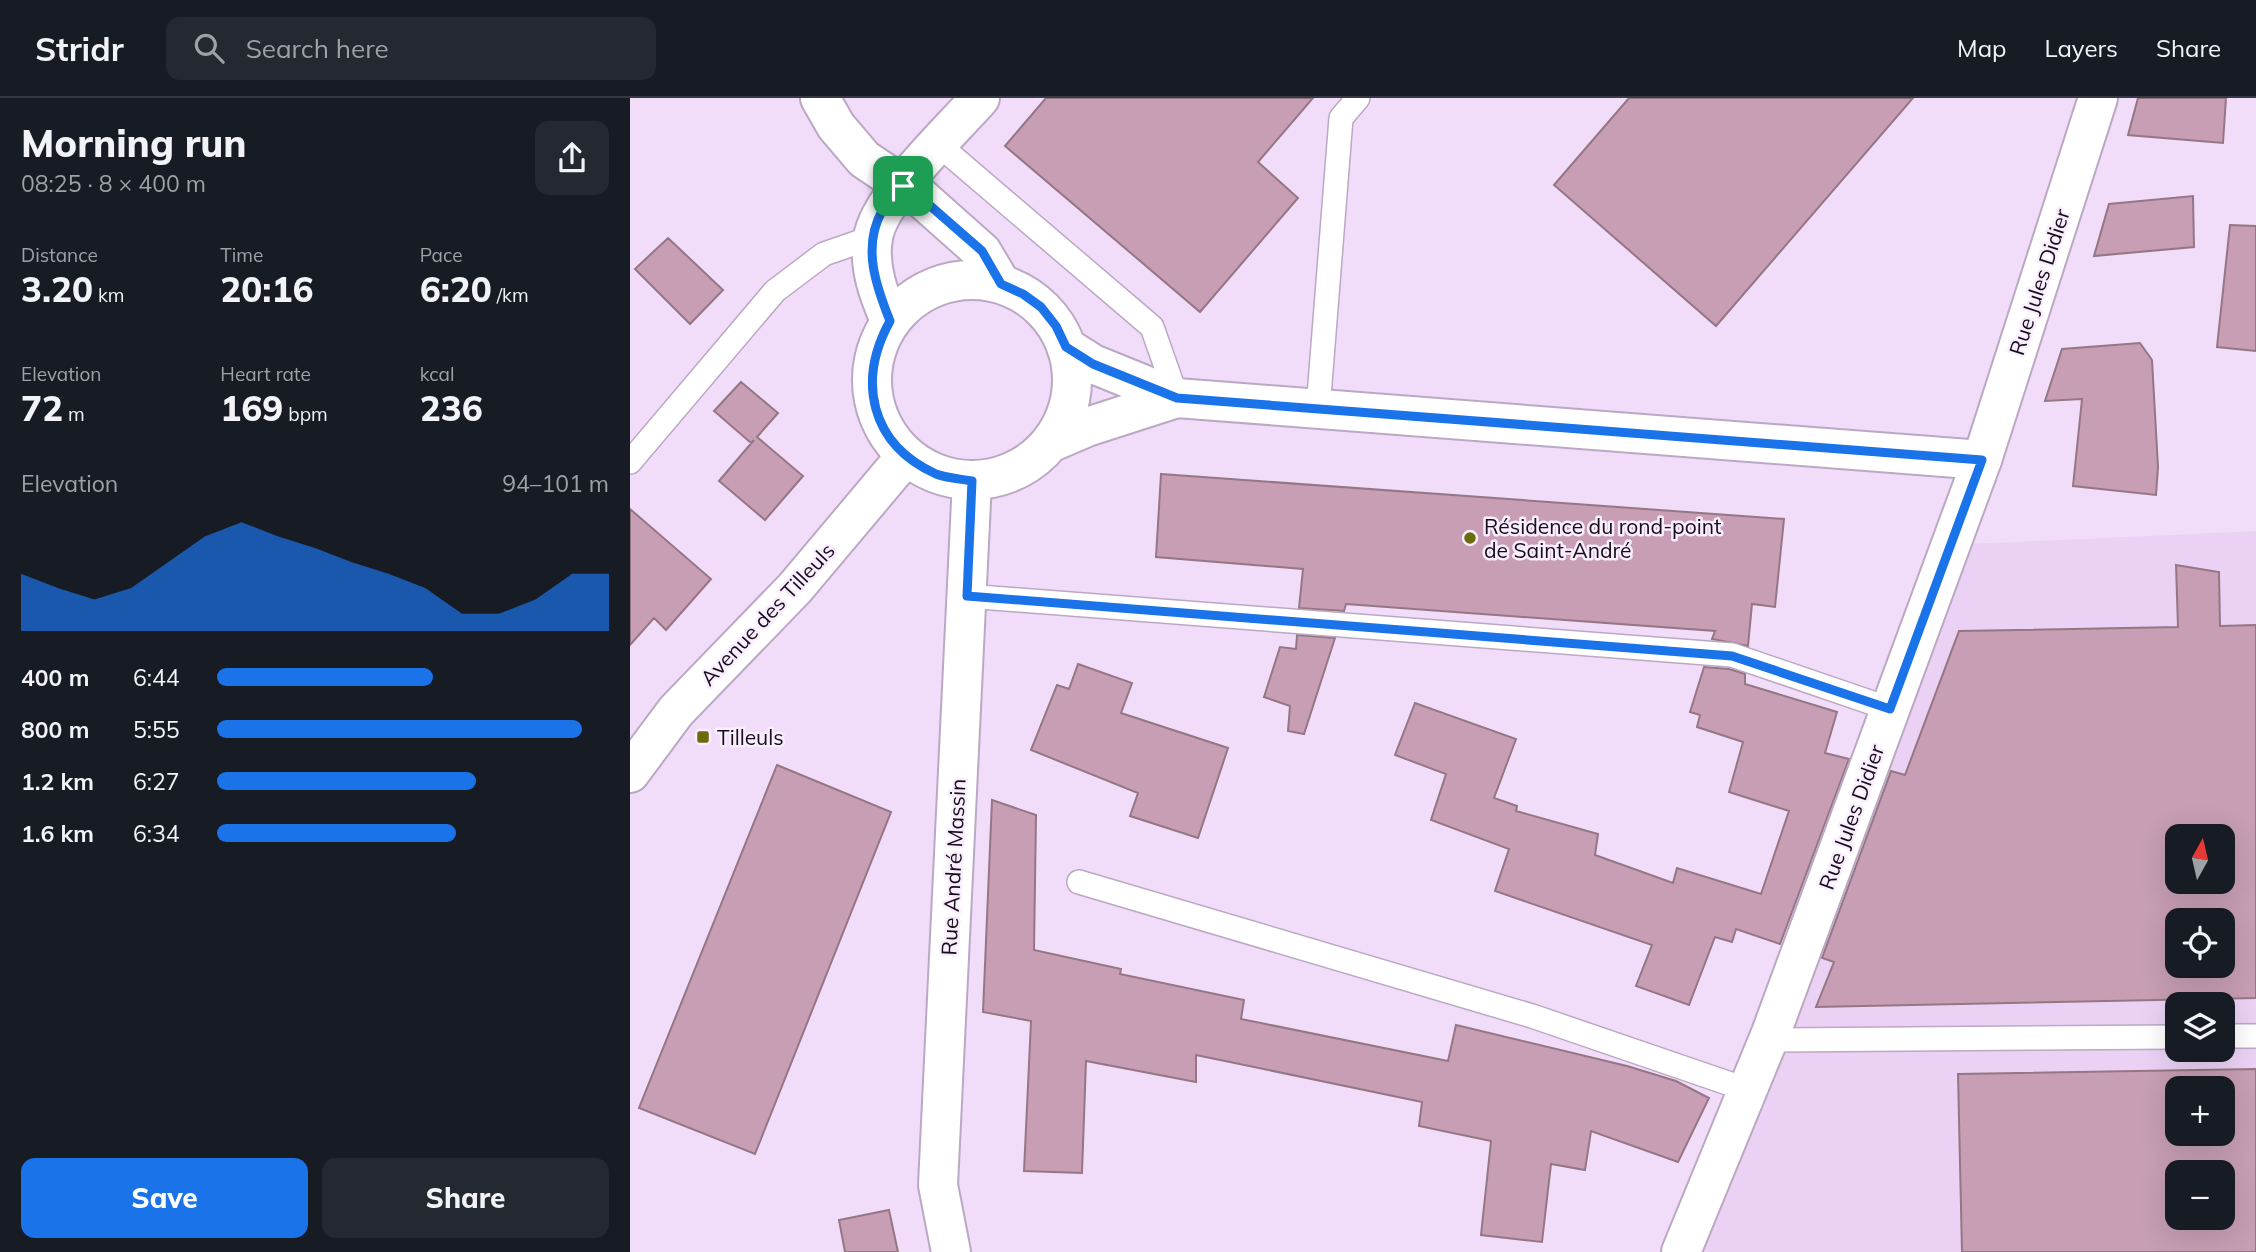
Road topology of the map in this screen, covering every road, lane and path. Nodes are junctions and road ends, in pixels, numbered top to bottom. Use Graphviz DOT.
graph roads {
  1 [pos="820,98"];
  2 [pos="980,98"];
  3 [pos="1358,98"];
  4 [pos="2098,98"];
  5 [pos="939,145"];
  6 [pos="903,186"];
  7 [pos="873,237"];
  8 [pos="1001,284"];
  9 [pos="890,321"];
  10 [pos="1066,347"];
  11 [pos="1177,398"];
  12 [pos="1318,409"];
  13 [pos="1052,442"];
  14 [pos="906,456"];
  15 [pos="1982,460"];
  16 [pos="630,462"];
  17 [pos="972,481"];
  18 [pos="967,596"];
  19 [pos="1890,709"];
  20 [pos="630,773"];
  21 [pos="1079,882"];
  22 [pos="2235,1036"];
  23 [pos="2256,1036"];
  24 [pos="2165,1037"];
  25 [pos="1768,1040"];
  26 [pos="1748,1090"];
  27 [pos="951,1252"];
  28 [pos="1681,1252"];
  1 -- 6 [label="street"];
  2 -- 5 [label="street"];
  3 -- 12 [label="lane"];
  4 -- 15 [label="street, Rue Jules Didier"];
  5 -- 6 [label="street"];
  5 -- 11 [label="lane"];
  6 -- 7 [label="street"];
  6 -- 8 [label="street"];
  7 -- 9 [label="street"];
  7 -- 16 [label="lane"];
  8 -- 9 [label="street"];
  8 -- 10 [label="street"];
  9 -- 14 [label="street"];
  10 -- 11 [label="street"];
  10 -- 13 [label="street"];
  11 -- 12 [label="street"];
  11 -- 13 [label="street"];
  12 -- 15 [label="street"];
  13 -- 17 [label="street"];
  14 -- 17 [label="street"];
  14 -- 20 [label="street, Avenue des Tilleuls"];
  15 -- 19 [label="street, Rue Jules Didier"];
  17 -- 18 [label="street, Rue André Massin"];
  18 -- 19 [label="lane"];
  18 -- 27 [label="street, Rue André Massin"];
  19 -- 25 [label="street, Rue Jules Didier"];
  21 -- 26 [label="lane"];
  22 -- 23 [label="lane"];
  24 -- 25 [label="lane"];
  25 -- 26 [label="street, Rue Jules Didier"];
  26 -- 28 [label="street, Rue Jules Didier"];
}
